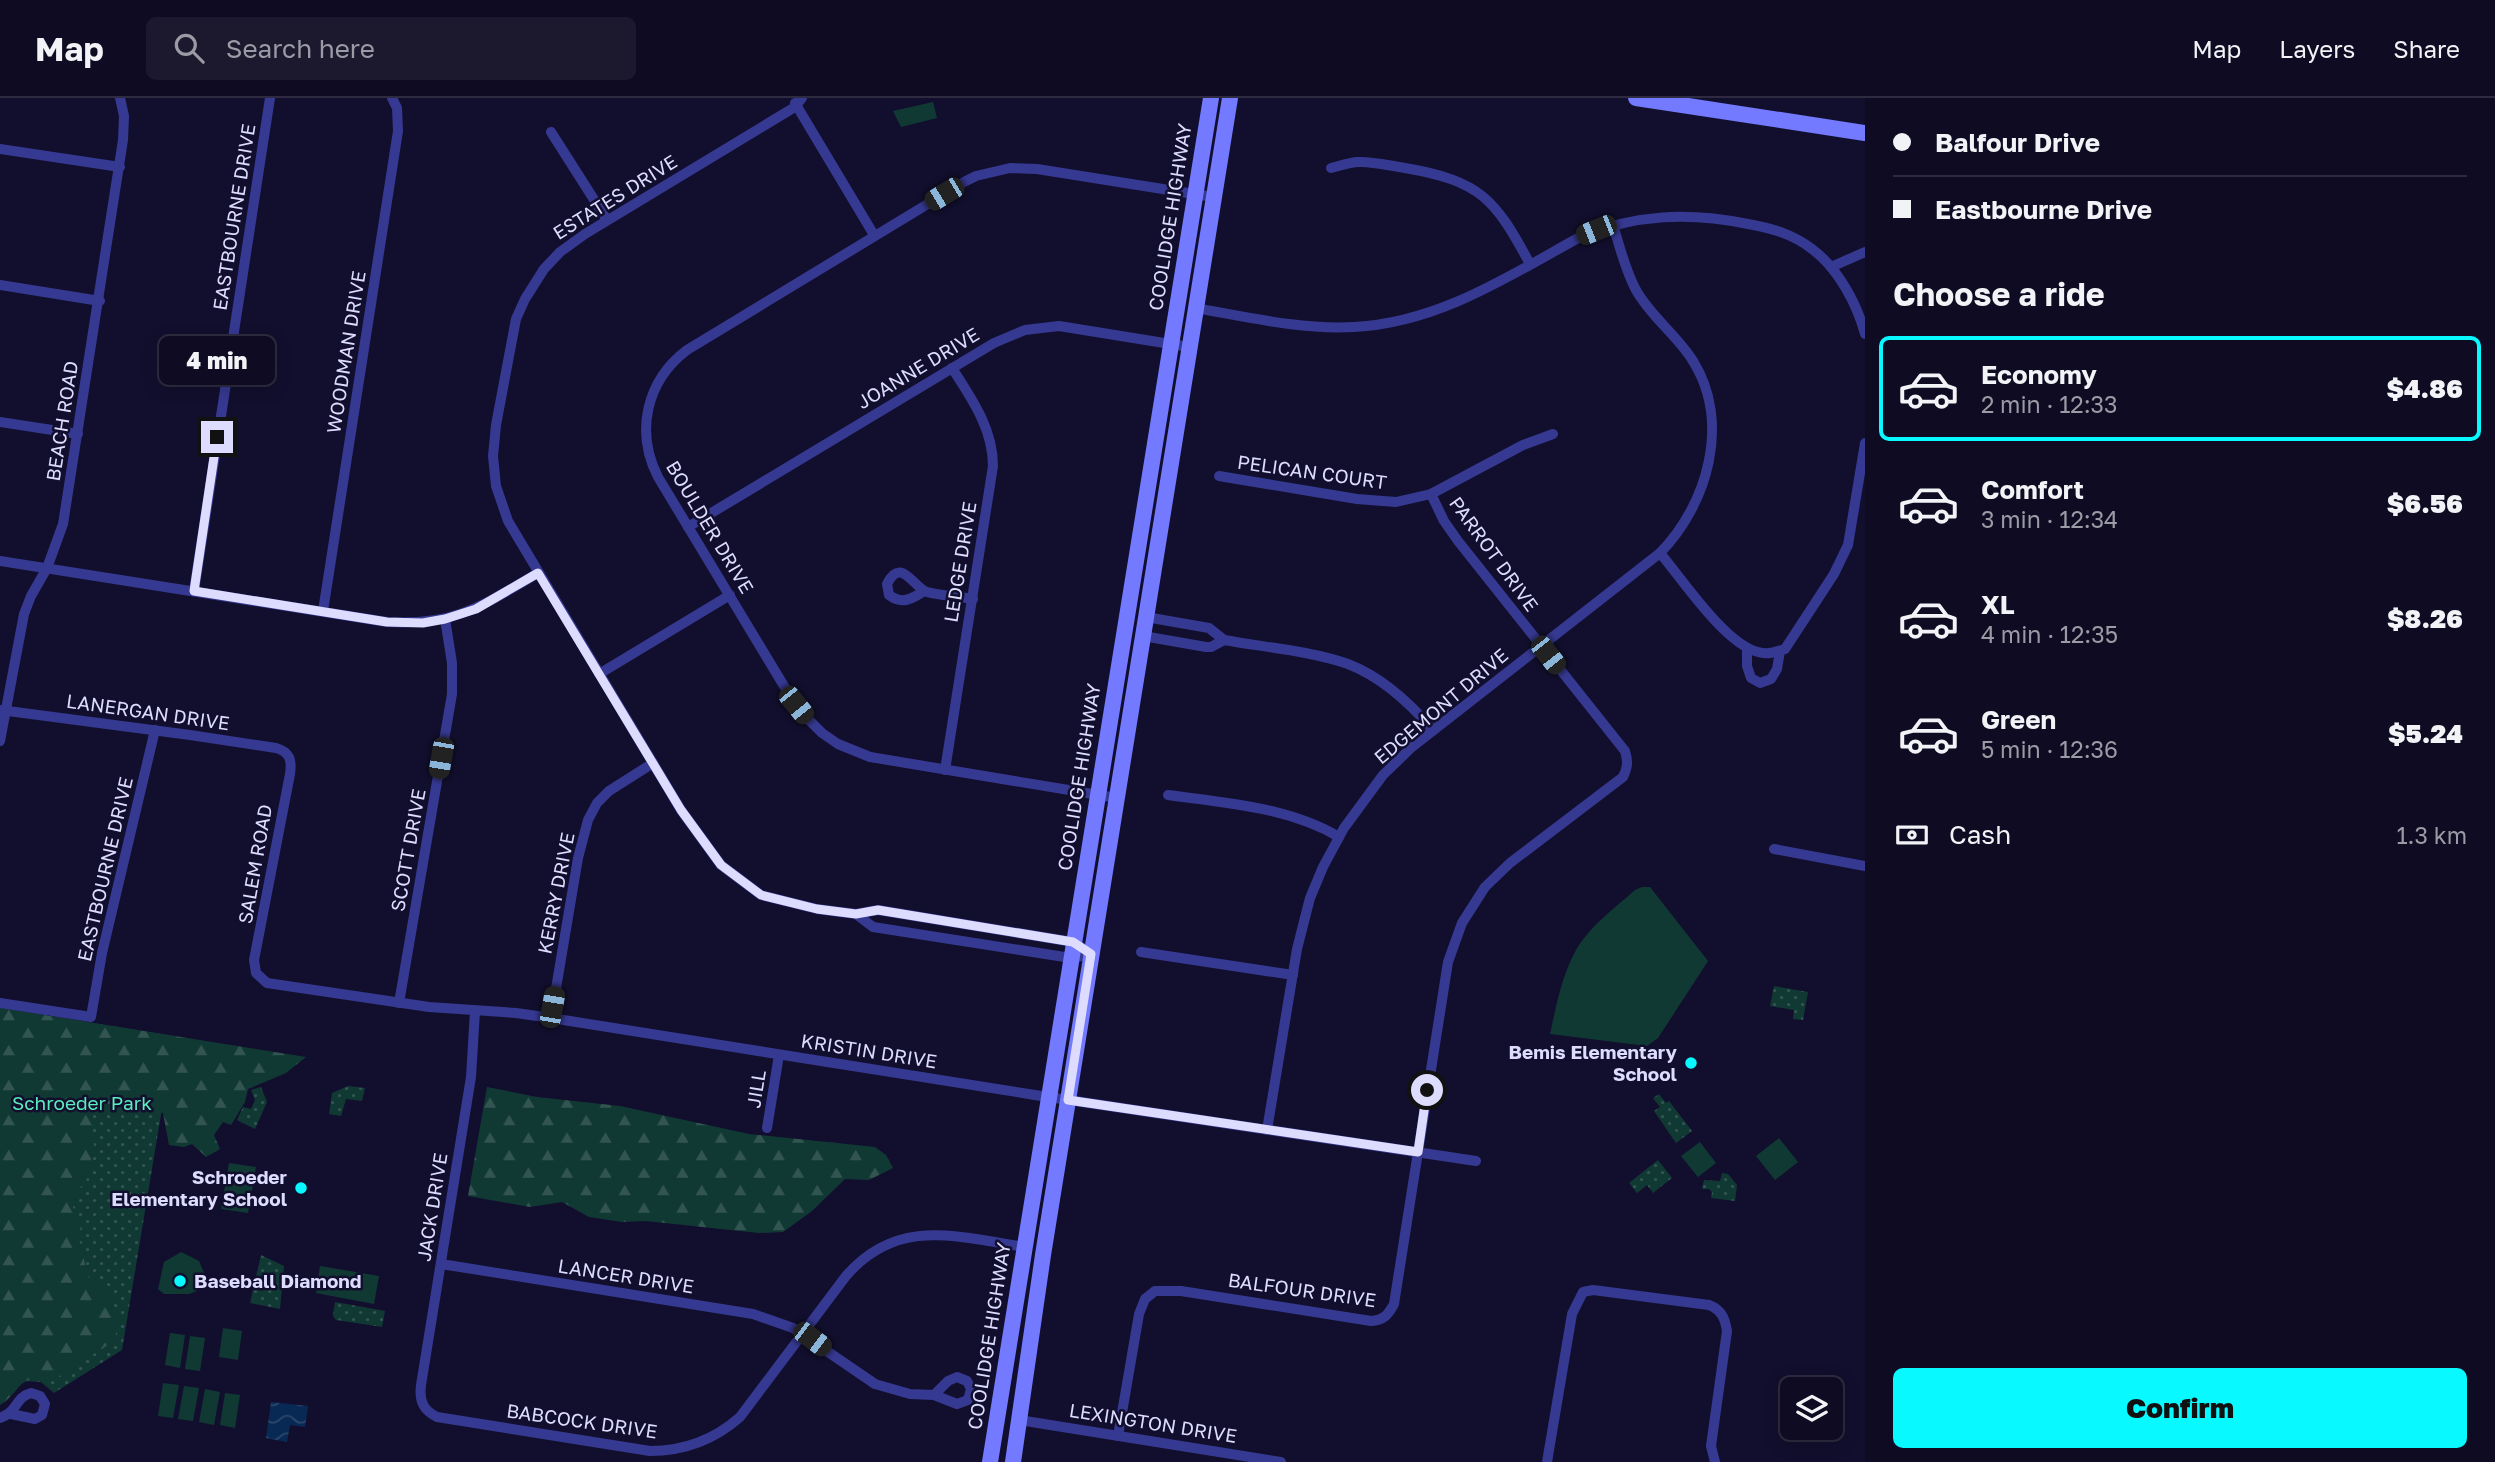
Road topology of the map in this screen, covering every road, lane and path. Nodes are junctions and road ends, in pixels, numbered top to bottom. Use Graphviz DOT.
graph roads {
  1 [pos="120,98"];
  2 [pos="270,98"];
  3 [pos="392,98"];
  4 [pos="1210,98"];
  5 [pos="1230,98"];
  6 [pos="1636,98"];
  7 [pos="797,101"];
  8 [pos="551,132"];
  9 [pos="1865,133"];
  10 [pos="0,149"];
  11 [pos="120,167"];
  12 [pos="1331,168"];
  13 [pos="1195,194"];
  14 [pos="1213,197"];
  15 [pos="607,220"];
  16 [pos="1613,225"];
  17 [pos="874,235"];
  18 [pos="1865,252"];
  19 [pos="1531,264"];
  20 [pos="1831,267"];
  21 [pos="0,285"];
  22 [pos="100,301"];
  23 [pos="1195,308"];
  24 [pos="1865,334"];
  25 [pos="1170,344"];
  26 [pos="1189,347"];
  27 [pos="952,368"];
  28 [pos="0,422"];
  29 [pos="78,434"];
  30 [pos="1553,434"];
  31 [pos="1865,443"];
  32 [pos="1219,476"];
  33 [pos="1431,494"];
  34 [pos="688,527"];
  35 [pos="1660,552"];
  36 [pos="0,561"];
  37 [pos="47,568"];
  38 [pos="538,573"];
  39 [pos="194,591"];
  40 [pos="924,591"];
  41 [pos="730,595"];
  42 [pos="973,599"];
  43 [pos="323,611"];
  44 [pos="1146,617"];
  45 [pos="445,619"];
  46 [pos="1143,636"];
  47 [pos="1224,640"];
  48 [pos="1540,646"];
  49 [pos="1747,648"];
  50 [pos="1780,651"];
  51 [pos="599,674"];
  52 [pos="3,710"];
  53 [pos="155,730"];
  54 [pos="1433,730"];
  55 [pos="0,741"];
  56 [pos="289,757"];
  57 [pos="653,764"];
  58 [pos="1627,769"];
  59 [pos="945,770"];
  60 [pos="1168,794"];
  61 [pos="1098,795"];
  62 [pos="1117,798"];
  63 [pos="1339,837"];
  64 [pos="1774,849"];
  65 [pos="1865,853"];
  66 [pos="1864,866"];
  67 [pos="856,914"];
  68 [pos="1072,950"];
  69 [pos="1141,952"];
  70 [pos="1091,954"];
  71 [pos="1293,975"];
  72 [pos="258,977"];
  73 [pos="0,1003"];
  74 [pos="399,1003"];
  75 [pos="475,1011"];
  76 [pos="551,1018"];
  77 [pos="779,1055"];
  78 [pos="1049,1097"];
  79 [pos="1068,1100"];
  80 [pos="767,1128"];
  81 [pos="1267,1130"];
  82 [pos="1418,1152"];
  83 [pos="1476,1161"];
  84 [pos="1025,1247"];
  85 [pos="1043,1255"];
  86 [pos="441,1264"];
  87 [pos="803,1333"];
  88 [pos="934,1395"];
  89 [pos="423,1407"];
  90 [pos="1019,1420"];
  91 [pos="995,1435"];
  92 [pos="1118,1436"];
  93 [pos="1014,1455"];
  94 [pos="990,1462"];
  95 [pos="1281,1462"];
  96 [pos="1548,1462"];
  97 [pos="1715,1462"];
  1 -- 11 [label="street, BEACH ROAD"];
  2 -- 39 [label="street, EASTBOURNE DRIVE"];
  3 -- 43 [label="street, WOODMAN DRIVE"];
  4 -- 13 [label="main road, COOLIDGE HIGHWAY"];
  5 -- 14 [label="main road, COOLIDGE HIGHWAY"];
  6 -- 9 [label="main road"];
  7 -- 15 [label="street, ESTATES DRIVE"];
  7 -- 17 [label="street"];
  8 -- 15 [label="street"];
  10 -- 11 [label="street"];
  11 -- 22 [label="street, BEACH ROAD"];
  12 -- 19 [label="street"];
  13 -- 14 [label="street, BOULDER DRIVE"];
  13 -- 17 [label="street, BOULDER DRIVE"];
  13 -- 25 [label="main road, COOLIDGE HIGHWAY"];
  14 -- 23 [label="main road, COOLIDGE HIGHWAY"];
  15 -- 38 [label="street, ESTATES DRIVE"];
  16 -- 19 [label="street"];
  16 -- 20 [label="street"];
  16 -- 35 [label="street, EDGEMONT DRIVE"];
  17 -- 34 [label="street, BOULDER DRIVE"];
  18 -- 20 [label="street"];
  19 -- 23 [label="street"];
  20 -- 24 [label="street"];
  21 -- 22 [label="street"];
  22 -- 29 [label="street, BEACH ROAD"];
  23 -- 26 [label="main road, COOLIDGE HIGHWAY"];
  25 -- 26 [label="street, JOANNE DRIVE"];
  25 -- 27 [label="street, JOANNE DRIVE"];
  25 -- 61 [label="main road, COOLIDGE HIGHWAY"];
  26 -- 44 [label="main road, COOLIDGE HIGHWAY"];
  27 -- 34 [label="street, JOANNE DRIVE"];
  27 -- 42 [label="street, LEDGE DRIVE"];
  28 -- 29 [label="street"];
  29 -- 37 [label="street, BEACH ROAD"];
  30 -- 33 [label="street, PELICAN COURT"];
  31 -- 50 [label="street"];
  32 -- 33 [label="street, PELICAN COURT"];
  33 -- 48 [label="street, PARROT DRIVE"];
  34 -- 41 [label="street, BOULDER DRIVE"];
  35 -- 48 [label="street, EDGEMONT DRIVE"];
  35 -- 49 [label="street"];
  36 -- 37 [label="street"];
  37 -- 39 [label="street"];
  37 -- 52 [label="street, BEACH ROAD"];
  38 -- 45 [label="street"];
  38 -- 51 [label="street, ESTATES DRIVE"];
  39 -- 43 [label="street"];
  40 -- 42 [label="street"];
  41 -- 51 [label="street"];
  41 -- 59 [label="street, BOULDER DRIVE"];
  42 -- 59 [label="street, LEDGE DRIVE"];
  43 -- 45 [label="street"];
  44 -- 46 [label="main road, COOLIDGE HIGHWAY"];
  44 -- 47 [label="street"];
  45 -- 74 [label="street, SCOTT DRIVE"];
  46 -- 47 [label="street"];
  46 -- 62 [label="main road, COOLIDGE HIGHWAY"];
  47 -- 54 [label="street"];
  48 -- 54 [label="street, EDGEMONT DRIVE"];
  48 -- 58 [label="street, PARROT DRIVE"];
  49 -- 50 [label="street"];
  49 -- 50 [label="street"];
  51 -- 57 [label="street, ESTATES DRIVE"];
  52 -- 53 [label="street, LANERGAN DRIVE"];
  52 -- 55 [label="street, BEACH ROAD"];
  53 -- 56 [label="street, LANERGAN DRIVE"];
  53 -- 73 [label="street, EASTBOURNE DRIVE"];
  54 -- 63 [label="street, EDGEMONT DRIVE"];
  56 -- 72 [label="street, SALEM ROAD"];
  57 -- 67 [label="street, ESTATES DRIVE"];
  57 -- 76 [label="street, KERRY DRIVE"];
  58 -- 82 [label="street, BALFOUR DRIVE"];
  59 -- 61 [label="street, BOULDER DRIVE"];
  60 -- 63 [label="street"];
  61 -- 62 [label="street, BOULDER DRIVE"];
  61 -- 68 [label="main road, COOLIDGE HIGHWAY"];
  62 -- 70 [label="main road, COOLIDGE HIGHWAY"];
  63 -- 71 [label="street, EDGEMONT DRIVE"];
  64 -- 66 [label="street"];
  65 -- 66 [label="street"];
  67 -- 68 [label="street, ESTATES DRIVE"];
  67 -- 68 [label="street, ESTATES DRIVE"];
  68 -- 70 [label="street, ESTATES DRIVE"];
  68 -- 78 [label="main road, COOLIDGE HIGHWAY"];
  69 -- 71 [label="street"];
  70 -- 79 [label="main road, COOLIDGE HIGHWAY"];
  71 -- 81 [label="street, EDGEMONT DRIVE"];
  72 -- 74 [label="street, KRISTIN DRIVE"];
  74 -- 75 [label="street, KRISTIN DRIVE"];
  75 -- 76 [label="street, KRISTIN DRIVE"];
  75 -- 86 [label="street, JACK DRIVE"];
  76 -- 77 [label="street, KRISTIN DRIVE"];
  77 -- 78 [label="street, KRISTIN DRIVE"];
  77 -- 80 [label="street, JILL"];
  78 -- 79 [label="street, KRISTIN DRIVE"];
  78 -- 84 [label="main road, COOLIDGE HIGHWAY"];
  79 -- 81 [label="street, KRISTIN DRIVE"];
  79 -- 85 [label="main road, COOLIDGE HIGHWAY"];
  81 -- 82 [label="street, KRISTIN DRIVE"];
  82 -- 83 [label="street, KRISTIN DRIVE"];
  82 -- 92 [label="street, BALFOUR DRIVE"];
  84 -- 85 [label="main road"];
  84 -- 87 [label="street, BABCOCK DRIVE"];
  84 -- 91 [label="main road, COOLIDGE HIGHWAY"];
  85 -- 90 [label="main road, COOLIDGE HIGHWAY"];
  86 -- 87 [label="street, LANCER DRIVE"];
  86 -- 89 [label="street, JACK DRIVE"];
  87 -- 88 [label="street, LANCER DRIVE"];
  87 -- 89 [label="street, BABCOCK DRIVE"];
  90 -- 92 [label="street, LEXINGTON DRIVE"];
  90 -- 93 [label="main road, COOLIDGE HIGHWAY"];
  91 -- 93 [label="main road"];
  91 -- 94 [label="main road, COOLIDGE HIGHWAY"];
  92 -- 95 [label="street, LEXINGTON DRIVE"];
  96 -- 97 [label="street"];
}
